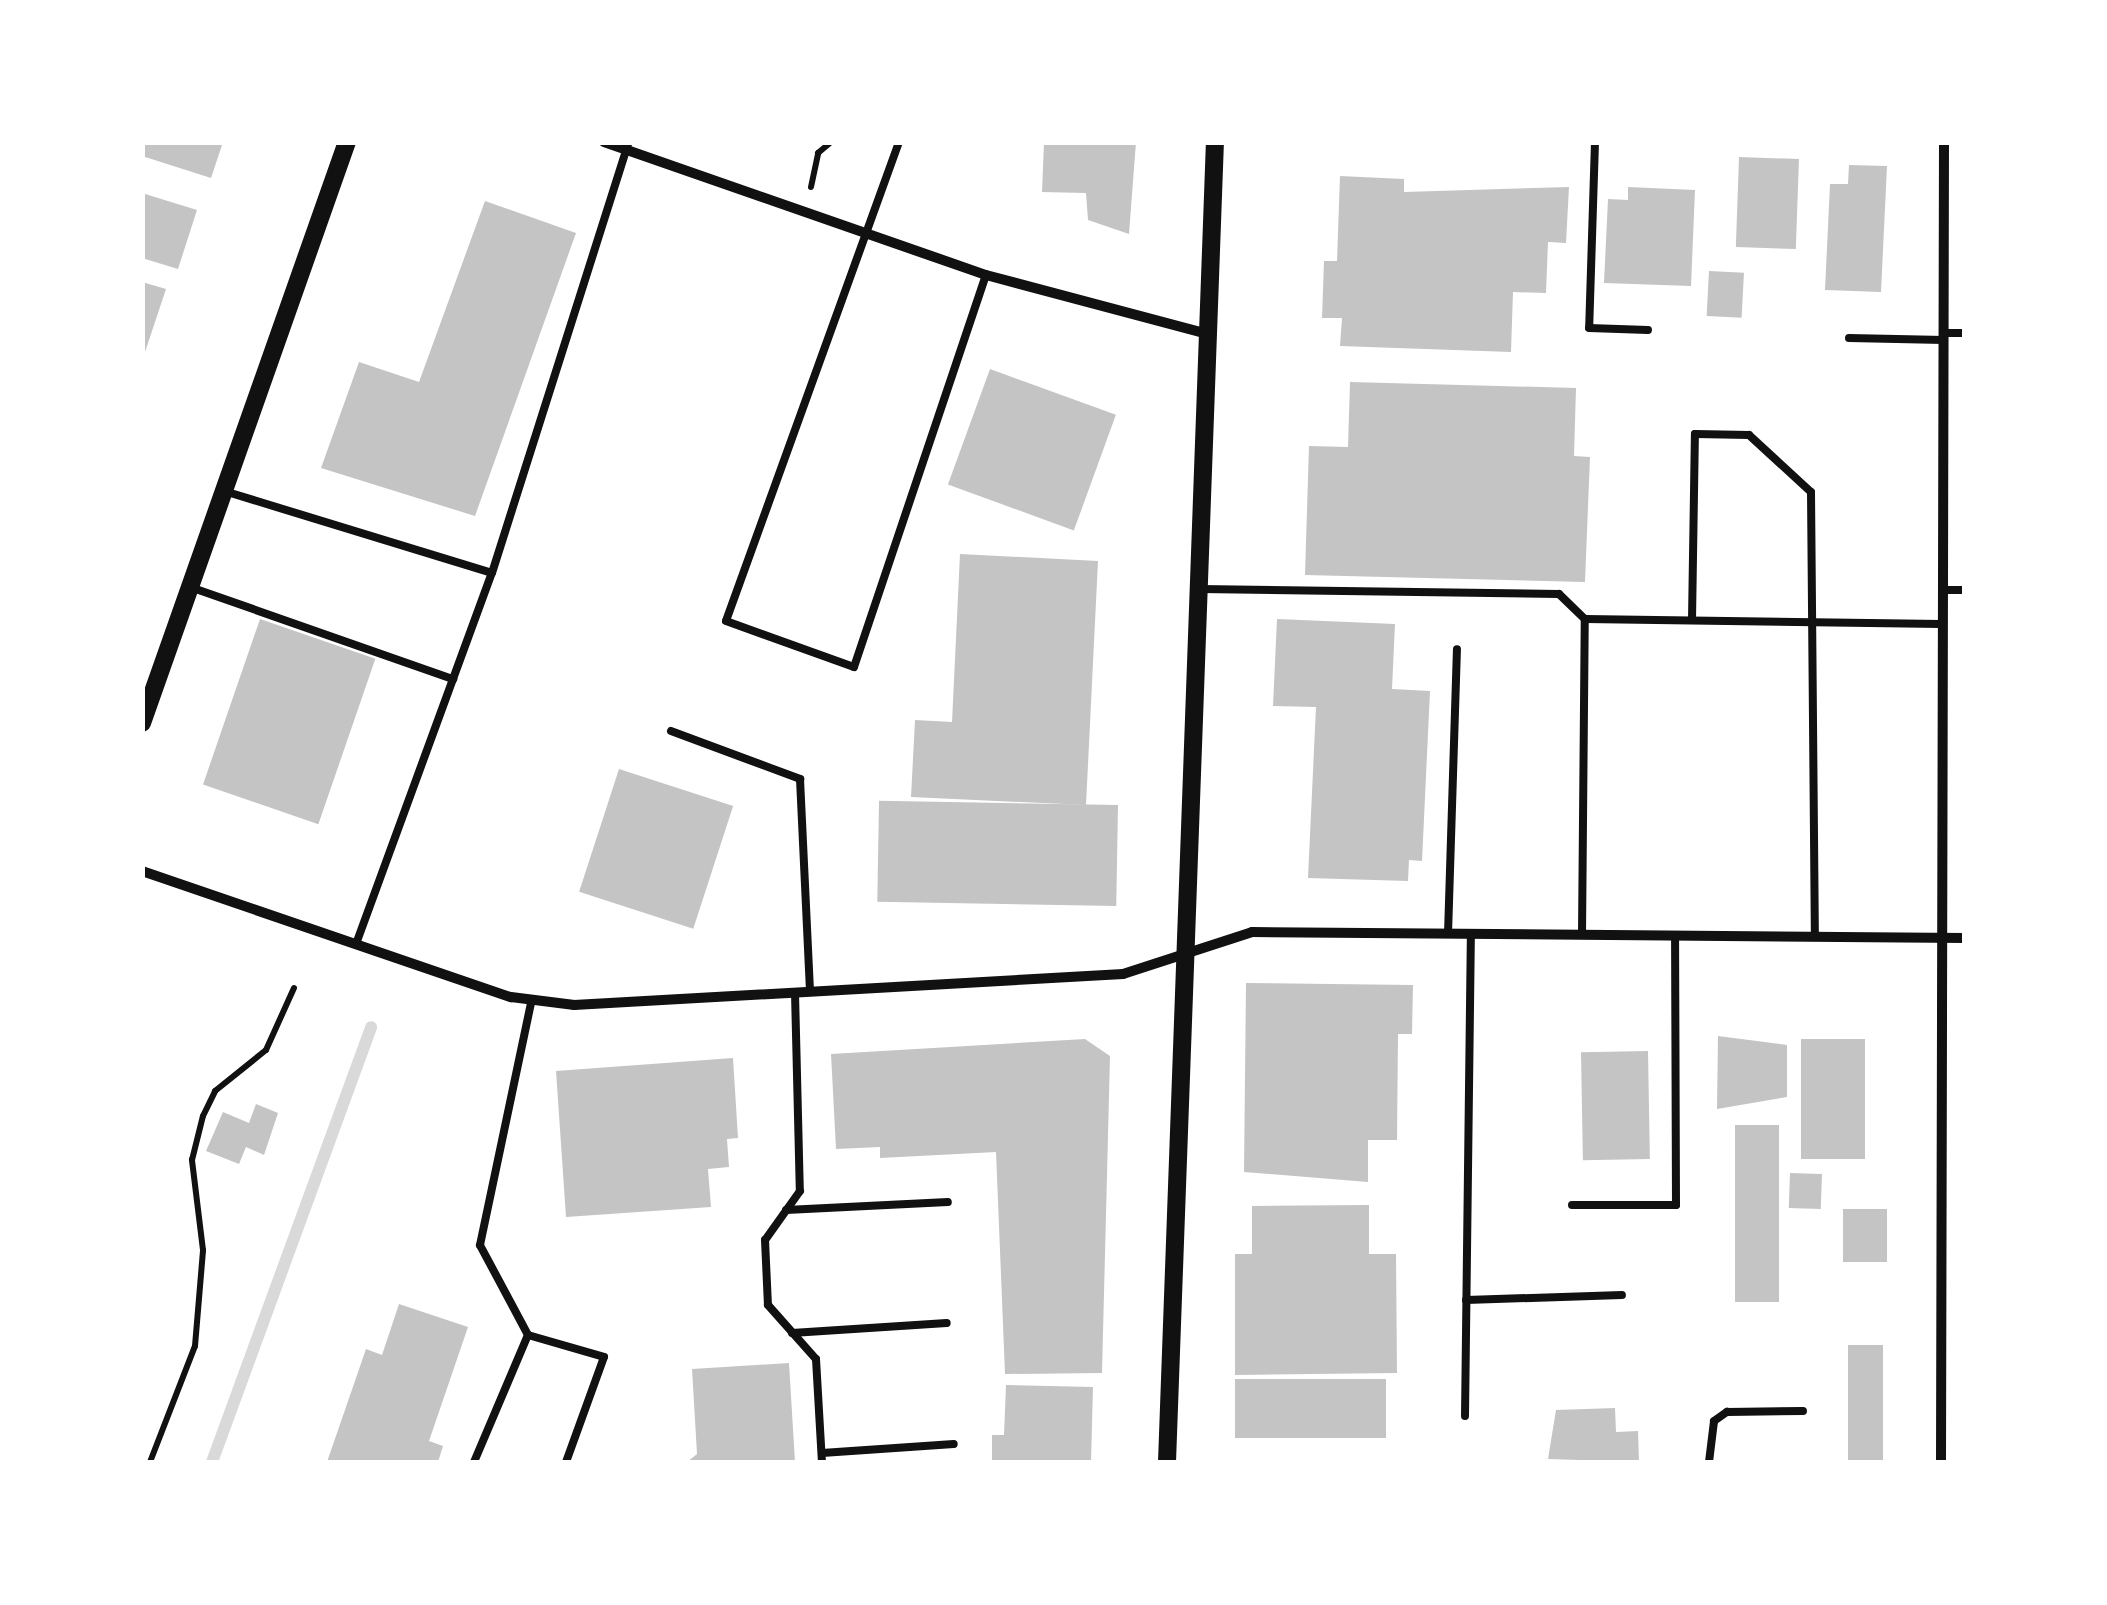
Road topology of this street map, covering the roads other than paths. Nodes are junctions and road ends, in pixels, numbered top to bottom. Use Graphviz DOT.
graph roads {
  1 [pos="346,142"];
  2 [pos="604,142"];
  3 [pos="899,142"];
  4 [pos="1215,142"];
  5 [pos="1594,142"];
  6 [pos="1944,142"];
  7 [pos="627,147"];
  8 [pos="868,234"];
  9 [pos="986,275"];
  10 [pos="1648,330"];
  11 [pos="1964,333"];
  12 [pos="1208,334"];
  13 [pos="1944,337"];
  14 [pos="1849,338"];
  15 [pos="224,491"];
  16 [pos="492,573"];
  17 [pos="190,587"];
  18 [pos="1200,589"];
  19 [pos="1942,590"];
  20 [pos="1964,590"];
  21 [pos="1586,619"];
  22 [pos="1692,620"];
  23 [pos="1813,621"];
  24 [pos="1941,624"];
  25 [pos="1457,649"];
  26 [pos="454,678"];
  27 [pos="142,724"];
  28 [pos="670,731"];
  29 [pos="142,871"];
  30 [pos="1448,934"];
  31 [pos="1471,934"];
  32 [pos="1582,935"];
  33 [pos="1674,935"];
  34 [pos="1815,936"];
  35 [pos="1940,938"];
  36 [pos="1964,938"];
  37 [pos="356,944"];
  38 [pos="1185,954"];
  39 [pos="810,992"];
  40 [pos="795,993"];
  41 [pos="531,1002"];
  42 [pos="948,1202"];
  43 [pos="1572,1205"];
  44 [pos="786,1210"];
  45 [pos="1622,1295"];
  46 [pos="1466,1300"];
  47 [pos="947,1323"];
  48 [pos="792,1332"];
  49 [pos="528,1335"];
  50 [pos="1802,1411"];
  51 [pos="1465,1416"];
  52 [pos="954,1444"];
  53 [pos="822,1458"];
  54 [pos="474,1462"];
  55 [pos="566,1462"];
  56 [pos="1167,1462"];
  57 [pos="1709,1462"];
  58 [pos="1941,1462"];
  1 -- 15 [label="street"];
  2 -- 7 [label="street"];
  3 -- 8 [label="lane"];
  4 -- 12 [label="street"];
  5 -- 10 [label="lane"];
  6 -- 13 [label="street"];
  7 -- 8 [label="street"];
  7 -- 16 [label="lane"];
  8 -- 9 [label="street"];
  8 -- 9 [label="lane"];
  9 -- 12 [label="street"];
  11 -- 13 [label="lane"];
  12 -- 18 [label="street"];
  13 -- 14 [label="lane"];
  13 -- 19 [label="street"];
  15 -- 16 [label="lane"];
  15 -- 17 [label="street"];
  16 -- 26 [label="lane"];
  17 -- 26 [label="lane"];
  17 -- 27 [label="street"];
  18 -- 21 [label="lane"];
  18 -- 38 [label="street"];
  19 -- 20 [label="lane"];
  19 -- 24 [label="street"];
  21 -- 22 [label="lane"];
  21 -- 32 [label="lane"];
  22 -- 23 [label="lane"];
  22 -- 23 [label="lane"];
  23 -- 24 [label="lane"];
  23 -- 34 [label="lane"];
  24 -- 35 [label="street"];
  25 -- 30 [label="lane"];
  26 -- 37 [label="lane"];
  28 -- 39 [label="lane"];
  29 -- 37 [label="street"];
  30 -- 31 [label="street"];
  30 -- 38 [label="street"];
  31 -- 32 [label="street"];
  31 -- 46 [label="lane"];
  32 -- 33 [label="street"];
  33 -- 34 [label="street"];
  33 -- 43 [label="lane"];
  34 -- 35 [label="street"];
  35 -- 36 [label="street"];
  35 -- 58 [label="street"];
  37 -- 41 [label="street"];
  38 -- 39 [label="street"];
  38 -- 56 [label="street"];
  39 -- 40 [label="street"];
  40 -- 41 [label="street"];
  40 -- 44 [label="lane"];
  41 -- 49 [label="lane"];
  42 -- 44 [label="lane"];
  44 -- 48 [label="lane"];
  45 -- 46 [label="lane"];
  46 -- 51 [label="lane"];
  47 -- 48 [label="lane"];
  48 -- 53 [label="lane"];
  49 -- 54 [label="lane"];
  49 -- 55 [label="lane"];
  50 -- 57 [label="lane"];
  52 -- 53 [label="lane"];
}
